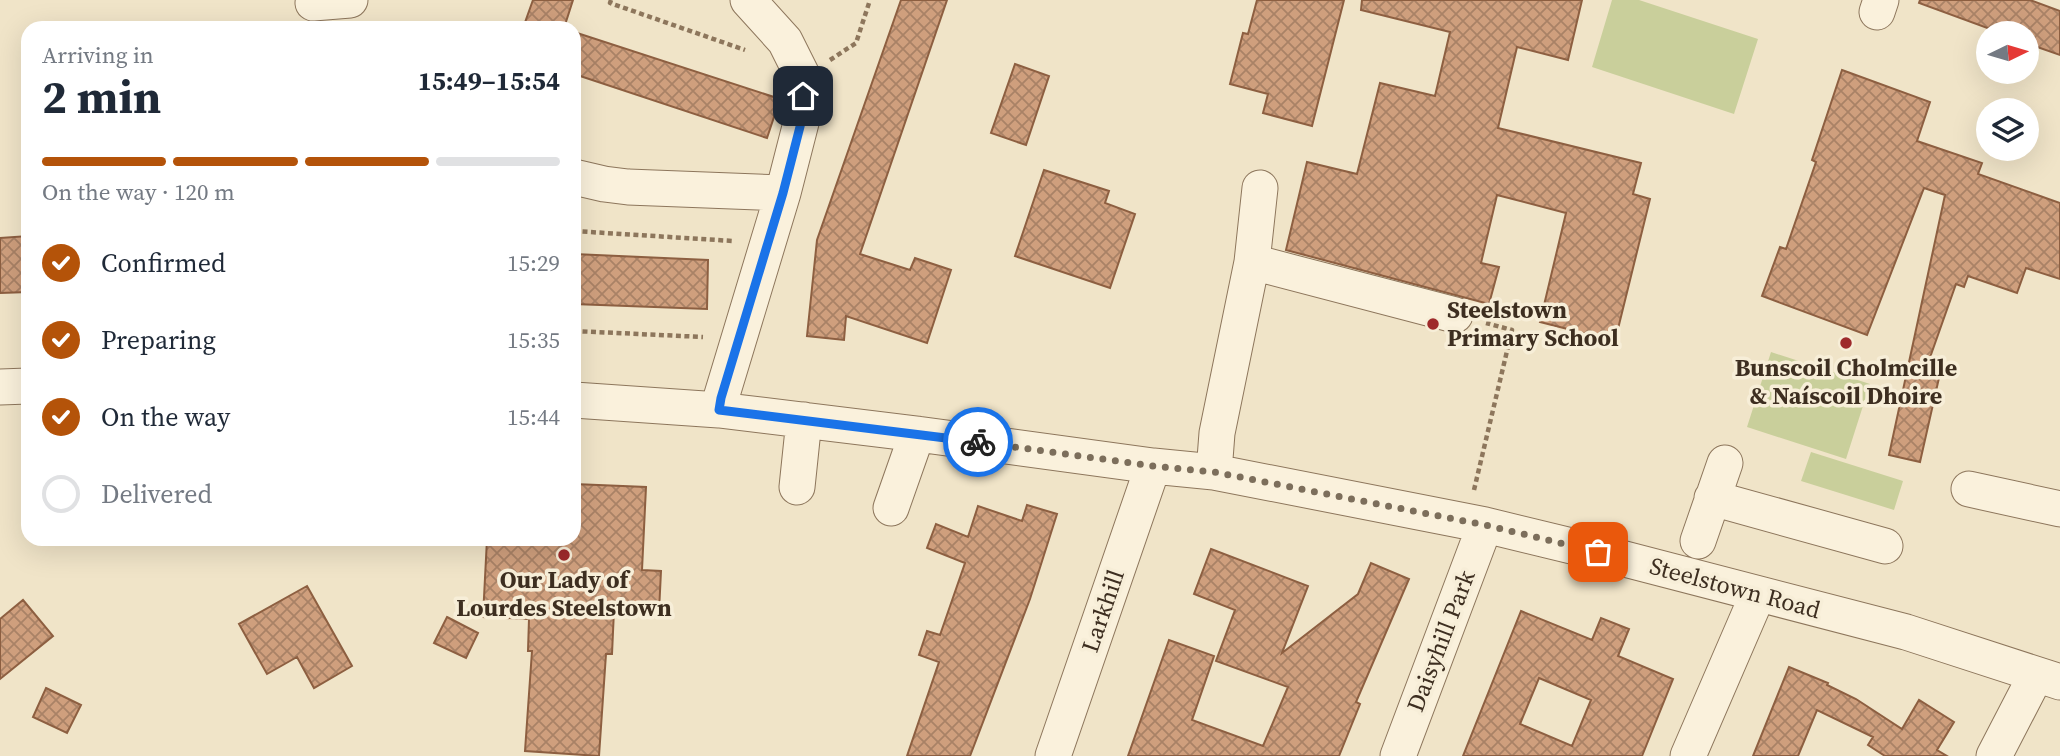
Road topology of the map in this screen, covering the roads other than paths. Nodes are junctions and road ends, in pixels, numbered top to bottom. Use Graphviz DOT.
graph roads {
  1 [pos="350,0"];
  2 [pos="748,0"];
  3 [pos="314,10"];
  4 [pos="581,179"];
  5 [pos="1260,188"];
  6 [pos="783,193"];
  7 [pos="1252,262"];
  8 [pos="1455,315"];
  9 [pos="21,386"];
  10 [pos="0,387"];
  11 [pos="581,400"];
  12 [pos="719,410"];
  13 [pos="804,420"];
  14 [pos="917,434"];
  15 [pos="1725,463"];
  16 [pos="1153,466"];
  17 [pos="1214,472"];
  18 [pos="797,487"];
  19 [pos="1969,489"];
  20 [pos="1712,498"];
  21 [pos="891,508"];
  22 [pos="2060,509"];
  23 [pos="1475,523"];
  24 [pos="1698,541"];
  25 [pos="1885,546"];
  26 [pos="1758,594"];
  27 [pos="2048,678"];
  28 [pos="1053,756"];
  29 [pos="1398,756"];
  30 [pos="1688,756"];
  31 [pos="1994,756"];
  1 -- 3 [label="street"];
  2 -- 6 [label="street"];
  4 -- 6 [label="street"];
  5 -- 7 [label="street"];
  6 -- 12 [label="street"];
  7 -- 8 [label="street"];
  7 -- 17 [label="street"];
  9 -- 10 [label="street"];
  11 -- 12 [label="street, Steelstown Road"];
  12 -- 13 [label="street, Steelstown Road"];
  13 -- 14 [label="street, Steelstown Road"];
  13 -- 18 [label="street"];
  14 -- 16 [label="street, Steelstown Road"];
  14 -- 21 [label="street"];
  15 -- 20 [label="street"];
  16 -- 17 [label="street, Steelstown Road"];
  16 -- 28 [label="street, Larkhill"];
  17 -- 23 [label="street, Steelstown Road"];
  19 -- 22 [label="street"];
  20 -- 24 [label="street"];
  20 -- 25 [label="street"];
  23 -- 26 [label="street, Steelstown Road"];
  23 -- 29 [label="street, Daisyhill Park"];
  26 -- 27 [label="street, Steelstown Road"];
  26 -- 30 [label="street"];
  27 -- 31 [label="street"];
}
